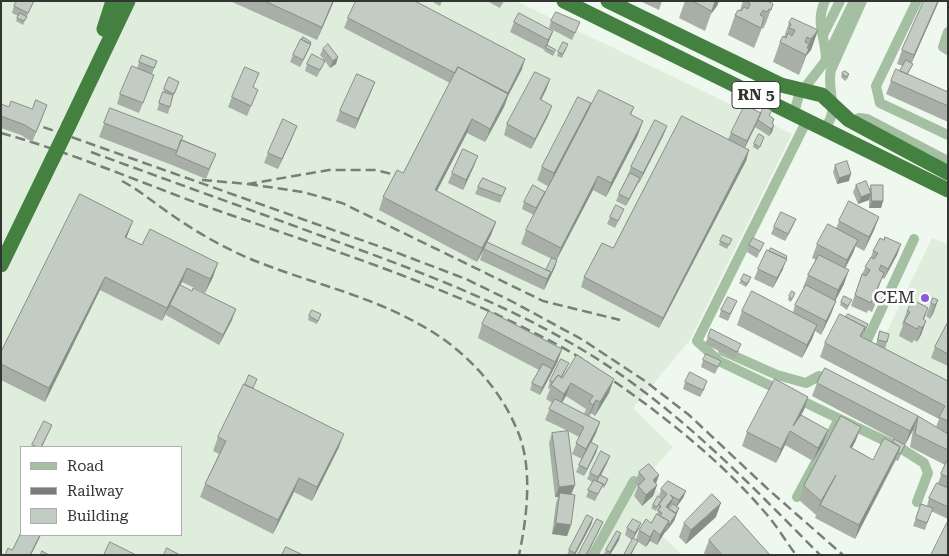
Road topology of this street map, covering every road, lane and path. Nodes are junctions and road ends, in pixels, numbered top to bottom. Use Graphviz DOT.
graph roads {
  1 [pos="113,1"];
  2 [pos="117,1"];
  3 [pos="128,1"];
  4 [pos="135,1"];
  5 [pos="564,1"];
  6 [pos="608,1"];
  7 [pos="825,1"];
  8 [pos="840,1"];
  9 [pos="854,1"];
  10 [pos="862,1"];
  11 [pos="917,1"];
  12 [pos="110,28"];
  13 [pos="948,32"];
  14 [pos="823,35"];
  15 [pos="948,50"];
  16 [pos="826,59"];
  17 [pos="802,91"];
  18 [pos="832,103"];
  19 [pos="801,117"];
  20 [pos="853,122"];
  21 [pos="824,128"];
  22 [pos="948,135"];
  23 [pos="844,138"];
  24 [pos="49,156"];
  25 [pos="948,161"];
  26 [pos="947,184"];
  27 [pos="914,239"];
  28 [pos="1,244"];
  29 [pos="1,265"];
  30 [pos="711,345"];
  31 [pos="881,355"];
  32 [pos="844,388"];
  33 [pos="839,419"];
  34 [pos="634,481"];
  35 [pos="797,497"];
  36 [pos="917,502"];
  37 [pos="593,555"];
  1 -- 12 [label="highway"];
  2 -- 12 [label="highway"];
  3 -- 12 [label="highway"];
  4 -- 12 [label="highway"];
  5 -- 19 [label="highway, RN 5"];
  6 -- 17 [label="highway, RN 5"];
  7 -- 14 [label="street"];
  8 -- 14 [label="street"];
  9 -- 16 [label="street"];
  10 -- 18 [label="street"];
  11 -- 22 [label="street"];
  12 -- 24 [label="highway, bridge"];
  13 -- 15 [label="street"];
  14 -- 16 [label="street"];
  16 -- 17 [label="street"];
  17 -- 18 [label="highway, RN 5"];
  17 -- 19 [label="street"];
  18 -- 20 [label="highway, RN 5"];
  18 -- 21 [label="street"];
  19 -- 21 [label="highway, RN 5"];
  19 -- 33 [label="street"];
  20 -- 23 [label="highway"];
  20 -- 25 [label="street"];
  20 -- 26 [label="highway, RN 5"];
  21 -- 23 [label="highway, RN 5"];
  23 -- 26 [label="highway, RN 5"];
  24 -- 28 [label="highway"];
  24 -- 29 [label="highway"];
  27 -- 31 [label="street"];
  30 -- 32 [label="street"];
  33 -- 35 [label="street"];
  33 -- 36 [label="street"];
  34 -- 37 [label="street"];
}
